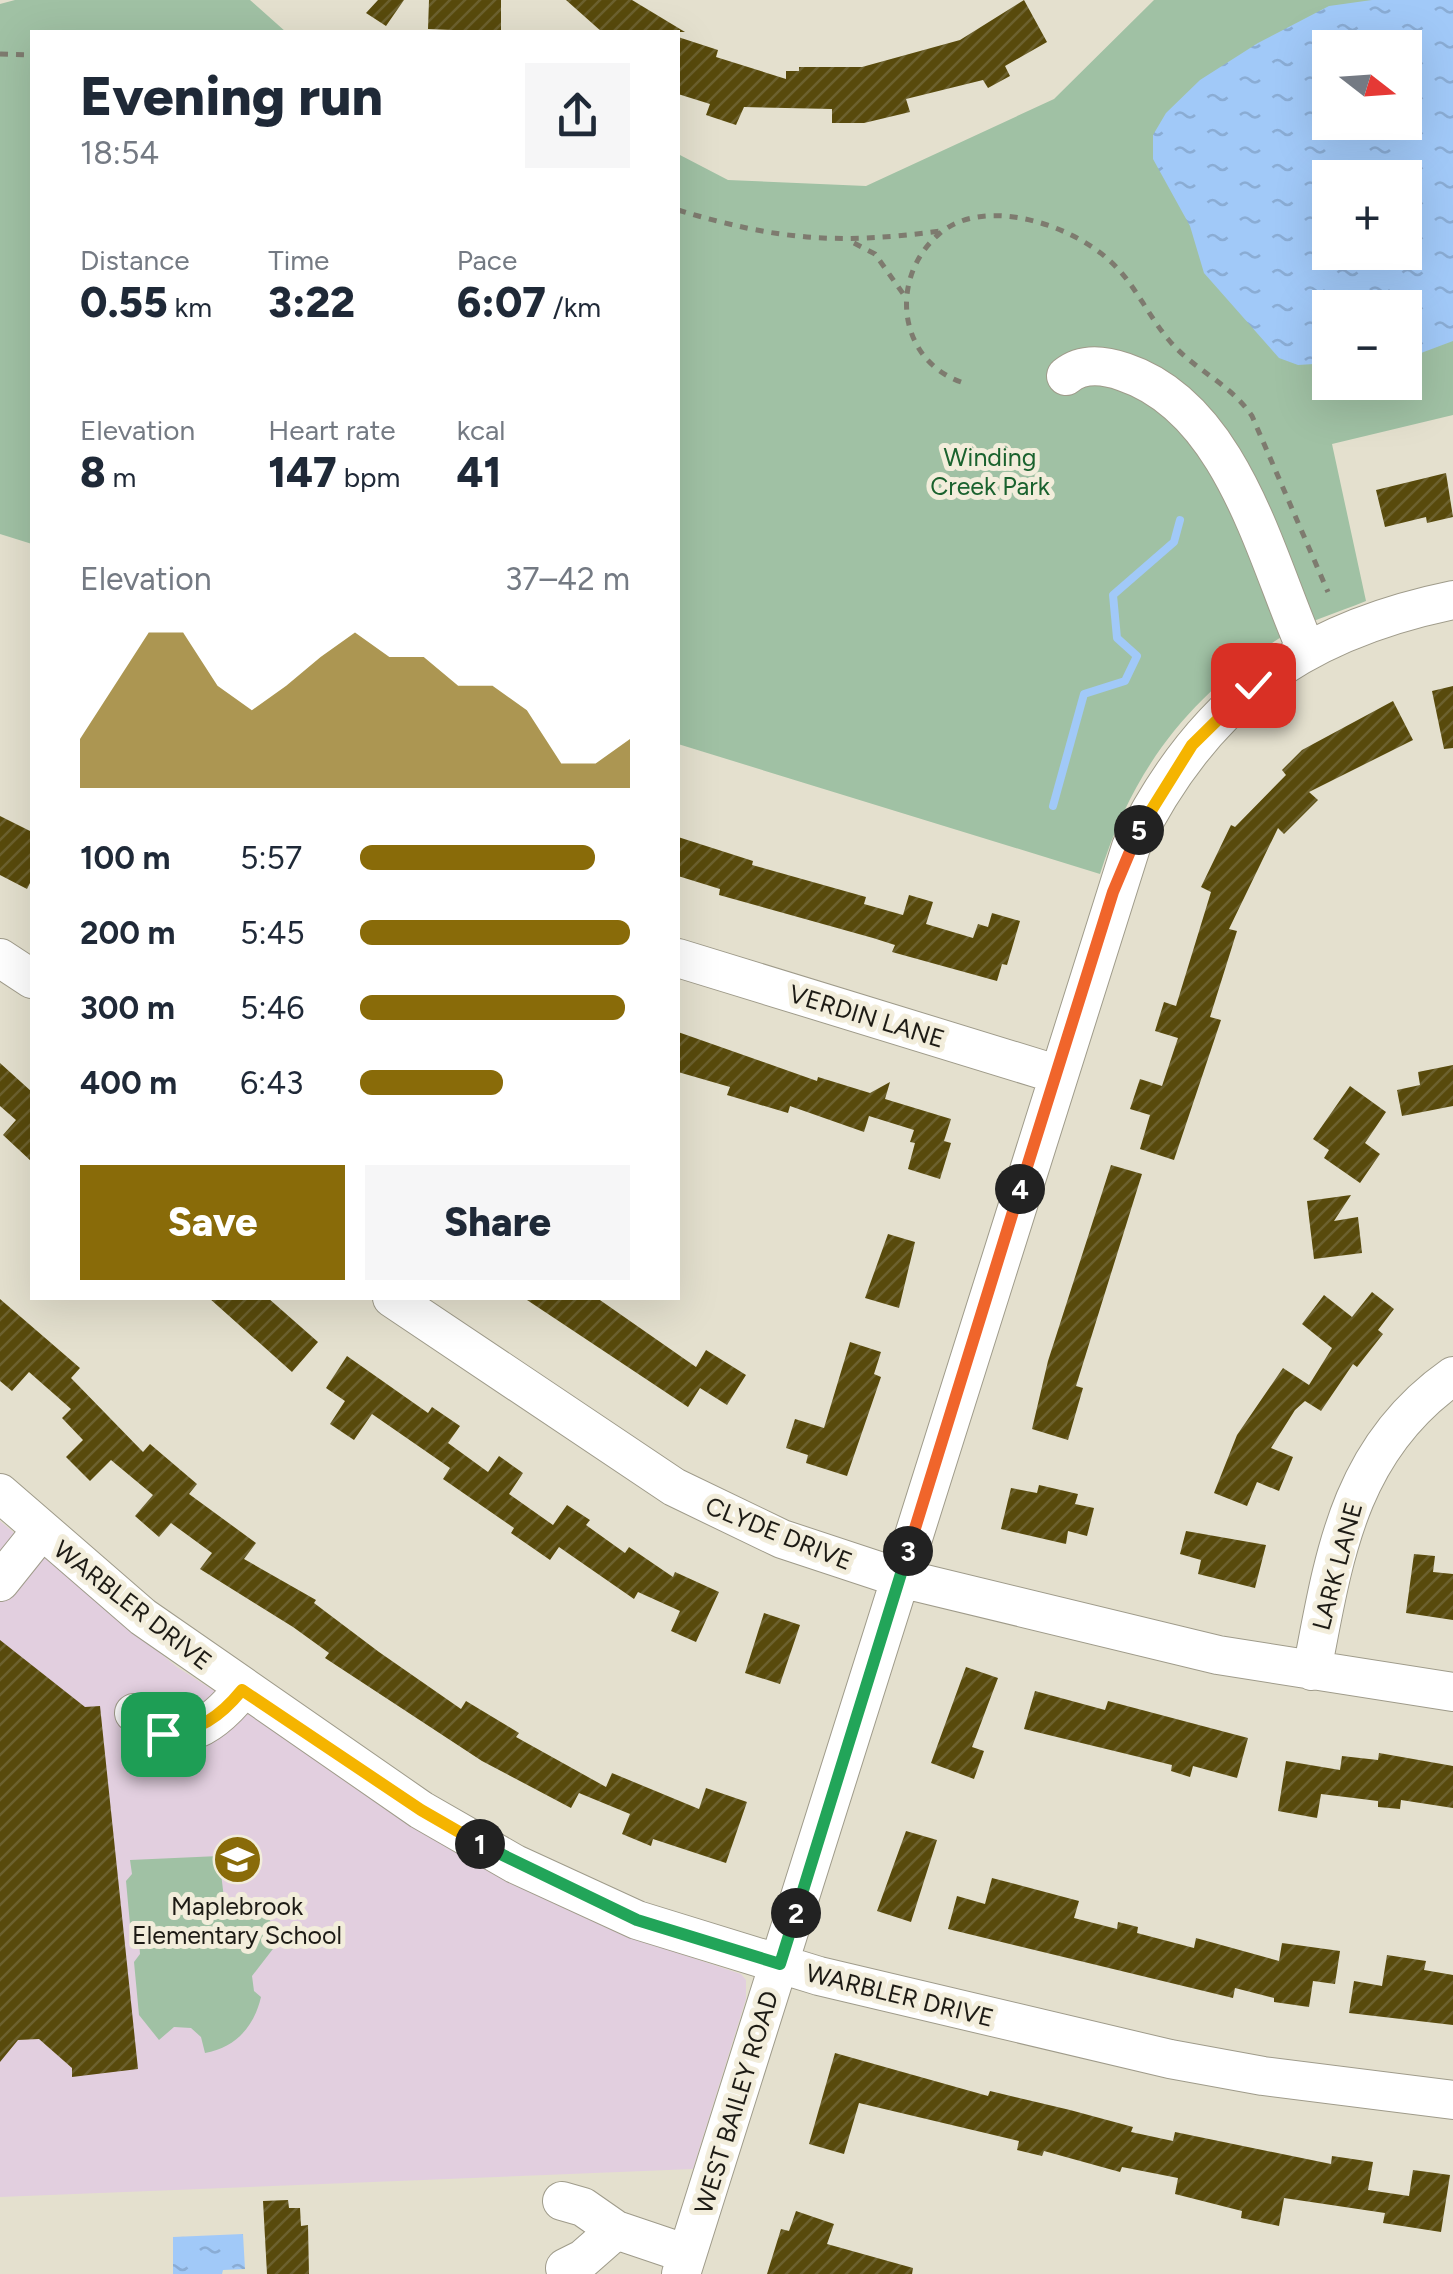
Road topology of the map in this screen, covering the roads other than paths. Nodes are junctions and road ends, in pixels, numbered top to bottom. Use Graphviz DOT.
graph roads {
  1 [pos="1066,376"];
  2 [pos="1453,600"];
  3 [pos="1306,649"];
  4 [pos="0,958"];
  5 [pos="680,959"];
  6 [pos="30,978"];
  7 [pos="1056,1074"];
  8 [pos="395,1300"];
  9 [pos="1453,1376"];
  10 [pos="0,1493"];
  11 [pos="40,1532"];
  12 [pos="900,1578"];
  13 [pos="3,1599"];
  14 [pos="1312,1671"];
  15 [pos="242,1690"];
  16 [pos="1453,1692"];
  17 [pos="134,1713"];
  18 [pos="780,1964"];
  19 [pos="1453,2100"];
  20 [pos="562,2201"];
  21 [pos="616,2230"];
  22 [pos="684,2264"];
  23 [pos="565,2268"];
  1 -- 3 [label="street"];
  2 -- 3 [label="street, WEST BAILEY ROAD"];
  3 -- 7 [label="street, WEST BAILEY ROAD"];
  4 -- 6 [label="street"];
  5 -- 7 [label="street, VERDIN LANE"];
  7 -- 12 [label="street, WEST BAILEY ROAD"];
  8 -- 12 [label="street, CLYDE DRIVE"];
  9 -- 14 [label="street, LARK LANE"];
  10 -- 11 [label="street, WARBLER DRIVE"];
  11 -- 13 [label="street"];
  11 -- 15 [label="street, WARBLER DRIVE"];
  12 -- 14 [label="street, CLYDE DRIVE"];
  12 -- 18 [label="street, WEST BAILEY ROAD"];
  14 -- 16 [label="street, CLYDE DRIVE"];
  15 -- 17 [label="street"];
  15 -- 18 [label="street, WARBLER DRIVE"];
  18 -- 19 [label="street, WARBLER DRIVE"];
  18 -- 22 [label="street, WEST BAILEY ROAD"];
  20 -- 21 [label="street"];
  21 -- 22 [label="street"];
  21 -- 23 [label="street"];
}
